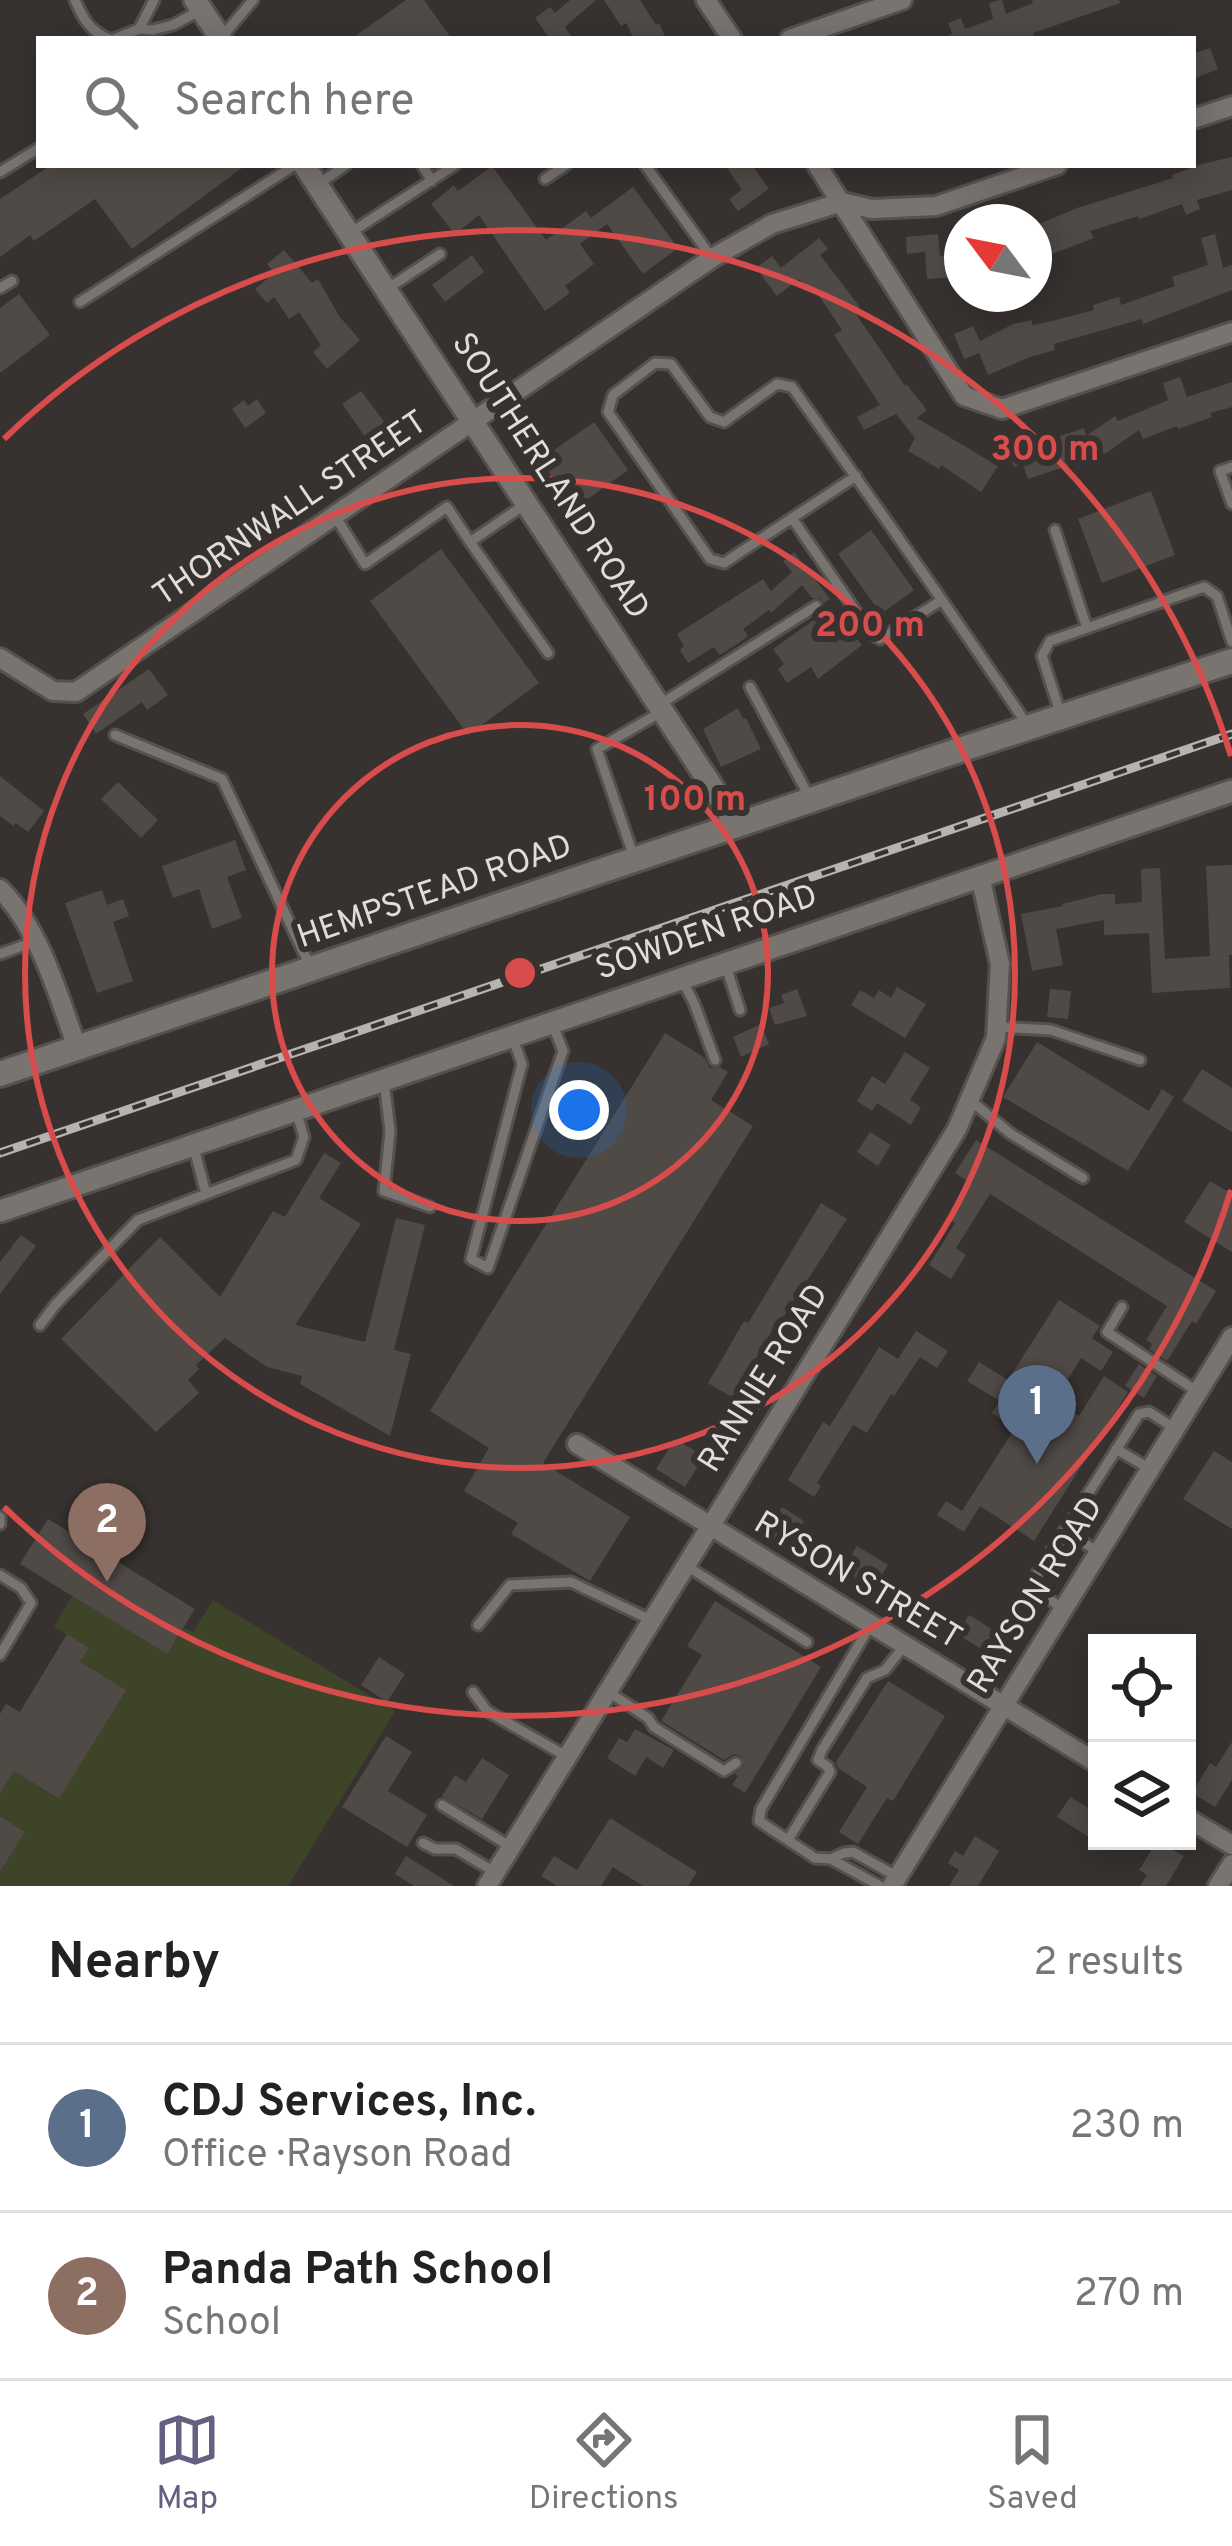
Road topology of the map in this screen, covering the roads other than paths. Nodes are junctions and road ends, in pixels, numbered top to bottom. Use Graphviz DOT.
graph roads {
  1 [pos="75,0"];
  2 [pos="154,0"];
  3 [pos="253,0"];
  4 [pos="706,0"];
  5 [pos="902,0"];
  6 [pos="198,5"];
  7 [pos="139,28"];
  8 [pos="103,36"];
  9 [pos="119,36"];
  10 [pos="218,36"];
  11 [pos="223,36"];
  12 [pos="730,36"];
  13 [pos="799,36"];
  14 [pos="1232,106"];
  15 [pos="1196,118"];
  16 [pos="36,150"];
  17 [pos="295,168"];
  18 [pos="303,168"];
  19 [pos="342,168"];
  20 [pos="424,168"];
  21 [pos="451,168"];
  22 [pos="562,168"];
  23 [pos="647,168"];
  24 [pos="819,168"];
  25 [pos="1048,168"];
  26 [pos="0,172"];
  27 [pos="545,179"];
  28 [pos="432,181"];
  29 [pos="317,185"];
  30 [pos="842,202"];
  31 [pos="350,233"];
  32 [pos="440,254"];
  33 [pos="712,258"];
  34 [pos="12,280"];
  35 [pos="0,289"];
  36 [pos="387,289"];
  37 [pos="80,302"];
  38 [pos="1232,332"];
  39 [pos="475,422"];
  40 [pos="1232,467"];
  41 [pos="856,476"];
  42 [pos="1231,501"];
  43 [pos="527,503"];
  44 [pos="334,517"];
  45 [pos="792,518"];
  46 [pos="1055,530"];
  47 [pos="470,542"];
  48 [pos="942,600"];
  49 [pos="816,606"];
  50 [pos="857,613"];
  51 [pos="1087,628"];
  52 [pos="869,633"];
  53 [pos="1232,642"];
  54 [pos="548,653"];
  55 [pos="7,662"];
  56 [pos="1232,662"];
  57 [pos="750,687"];
  58 [pos="661,708"];
  59 [pos="1061,717"];
  60 [pos="1029,728"];
  61 [pos="116,735"];
  62 [pos="1232,791"];
  63 [pos="812,801"];
  64 [pos="738,826"];
  65 [pos="635,860"];
  66 [pos="980,876"];
  67 [pos="0,889"];
  68 [pos="36,941"];
  69 [pos="0,954"];
  70 [pos="725,963"];
  71 [pos="311,969"];
  72 [pos="681,978"];
  73 [pos="740,1010"];
  74 [pos="552,1023"];
  75 [pos="997,1028"];
  76 [pos="512,1036"];
  77 [pos="77,1047"];
  78 [pos="715,1060"];
  79 [pos="1140,1060"];
  80 [pos="0,1074"];
  81 [pos="384,1081"];
  82 [pos="970,1100"];
  83 [pos="296,1111"];
  84 [pos="194,1146"];
  85 [pos="1082,1178"];
  86 [pos="206,1194"];
  87 [pos="430,1207"];
  88 [pos="0,1211"];
  89 [pos="1122,1307"];
  90 [pos="40,1325"];
  91 [pos="1232,1337"];
  92 [pos="1198,1392"];
  93 [pos="1175,1429"];
  94 [pos="577,1444"];
  95 [pos="1116,1449"];
  96 [pos="1150,1469"];
  97 [pos="709,1526"];
  98 [pos="1064,1531"];
  99 [pos="1099,1552"];
  100 [pos="685,1565"];
  101 [pos="0,1575"];
  102 [pos="1064,1609"];
  103 [pos="651,1620"];
  104 [pos="478,1625"];
  105 [pos="870,1626"];
  106 [pos="807,1642"];
  107 [pos="904,1646"];
  108 [pos="0,1655"];
  109 [pos="607,1691"];
  110 [pos="472,1692"];
  111 [pos="1004,1706"];
  112 [pos="802,1738"];
  113 [pos="822,1750"];
  114 [pos="567,1757"];
  115 [pos="1088,1757"];
  116 [pos="736,1763"];
  117 [pos="442,1805"];
  118 [pos="1196,1823"];
  119 [pos="788,1840"];
  120 [pos="423,1843"];
  121 [pos="1232,1845"];
  122 [pos="511,1847"];
  123 [pos="831,1859"];
  124 [pos="1232,1864"];
  125 [pos="491,1879"];
  126 [pos="890,1883"];
  127 [pos="1218,1886"];
  1 -- 8 [label="lane"];
  2 -- 7 [label="lane"];
  3 -- 11 [label="lane"];
  4 -- 12 [label="street"];
  5 -- 13 [label="street"];
  6 -- 7 [label="lane"];
  6 -- 10 [label="street"];
  7 -- 9 [label="lane"];
  14 -- 15 [label="street"];
  16 -- 26 [label="lane"];
  17 -- 37 [label="lane"];
  18 -- 29 [label="street, SOUTHERLAND ROAD"];
  19 -- 29 [label="lane"];
  20 -- 28 [label="lane"];
  21 -- 28 [label="lane"];
  22 -- 27 [label="lane"];
  23 -- 33 [label="lane"];
  24 -- 30 [label="street"];
  25 -- 30 [label="street, THORNWALL STREET"];
  28 -- 31 [label="lane"];
  29 -- 31 [label="street, SOUTHERLAND ROAD"];
  30 -- 33 [label="street, THORNWALL STREET"];
  30 -- 38 [label="street"];
  31 -- 36 [label="street, SOUTHERLAND ROAD"];
  32 -- 36 [label="lane"];
  33 -- 39 [label="street, THORNWALL STREET"];
  34 -- 35 [label="lane"];
  36 -- 39 [label="street, SOUTHERLAND ROAD"];
  39 -- 43 [label="street, SOUTHERLAND ROAD"];
  39 -- 44 [label="street, THORNWALL STREET"];
  40 -- 42 [label="lane"];
  41 -- 45 [label="lane"];
  41 -- 45 [label="lane"];
  41 -- 48 [label="lane"];
  43 -- 47 [label="lane"];
  43 -- 58 [label="street, SOUTHERLAND ROAD"];
  44 -- 47 [label="lane"];
  44 -- 55 [label="street, THORNWALL STREET"];
  45 -- 50 [label="lane"];
  46 -- 51 [label="lane"];
  47 -- 54 [label="lane"];
  48 -- 52 [label="lane"];
  48 -- 60 [label="lane"];
  49 -- 58 [label="lane"];
  51 -- 53 [label="lane"];
  51 -- 59 [label="lane"];
  56 -- 59 [label="main road, HEMPSTEAD ROAD"];
  57 -- 63 [label="lane"];
  58 -- 64 [label="street, SOUTHERLAND ROAD"];
  58 -- 65 [label="lane"];
  59 -- 60 [label="main road, HEMPSTEAD ROAD"];
  60 -- 63 [label="main road, HEMPSTEAD ROAD"];
  61 -- 71 [label="lane"];
  62 -- 66 [label="street, SOWDEN ROAD"];
  63 -- 64 [label="main road, HEMPSTEAD ROAD"];
  64 -- 65 [label="main road, HEMPSTEAD ROAD"];
  65 -- 71 [label="main road, HEMPSTEAD ROAD"];
  66 -- 70 [label="street, SOWDEN ROAD"];
  66 -- 75 [label="street, RANNIE ROAD"];
  67 -- 68 [label="street"];
  68 -- 69 [label="lane"];
  68 -- 77 [label="street"];
  70 -- 72 [label="street, SOWDEN ROAD"];
  70 -- 73 [label="lane"];
  71 -- 77 [label="main road, HEMPSTEAD ROAD"];
  72 -- 74 [label="street, SOWDEN ROAD"];
  72 -- 78 [label="lane"];
  74 -- 76 [label="street, SOWDEN ROAD"];
  74 -- 76 [label="lane"];
  75 -- 79 [label="lane"];
  75 -- 82 [label="street, RANNIE ROAD"];
  76 -- 81 [label="street, SOWDEN ROAD"];
  77 -- 80 [label="main road, HEMPSTEAD ROAD"];
  81 -- 83 [label="street, SOWDEN ROAD"];
  81 -- 87 [label="lane"];
  82 -- 85 [label="lane"];
  82 -- 97 [label="street, RANNIE ROAD"];
  83 -- 84 [label="street, SOWDEN ROAD"];
  83 -- 86 [label="lane"];
  84 -- 86 [label="lane"];
  84 -- 88 [label="street, SOWDEN ROAD"];
  86 -- 90 [label="lane"];
  89 -- 92 [label="lane"];
  91 -- 92 [label="street, RAYSON ROAD"];
  92 -- 93 [label="street, RAYSON ROAD"];
  93 -- 95 [label="lane"];
  93 -- 96 [label="street, RAYSON ROAD"];
  94 -- 97 [label="street, RYSON STREET"];
  95 -- 96 [label="lane"];
  95 -- 98 [label="lane"];
  96 -- 99 [label="street, RAYSON ROAD"];
  97 -- 100 [label="street, RANNIE ROAD"];
  97 -- 105 [label="street, RYSON STREET"];
  98 -- 99 [label="lane"];
  98 -- 102 [label="lane"];
  99 -- 102 [label="street, RAYSON ROAD"];
  100 -- 103 [label="street, RANNIE ROAD"];
  100 -- 106 [label="lane"];
  101 -- 108 [label="lane"];
  102 -- 111 [label="street, RAYSON ROAD"];
  103 -- 104 [label="lane"];
  103 -- 109 [label="street, RANNIE ROAD"];
  105 -- 107 [label="street, RYSON STREET"];
  105 -- 112 [label="lane"];
  107 -- 111 [label="street, RYSON STREET"];
  107 -- 113 [label="lane"];
  109 -- 114 [label="street, RANNIE ROAD"];
  109 -- 116 [label="lane"];
  110 -- 114 [label="lane"];
  111 -- 115 [label="street, RYSON STREET"];
  111 -- 126 [label="street, RAYSON ROAD"];
  112 -- 113 [label="lane"];
  112 -- 119 [label="lane"];
  113 -- 119 [label="lane"];
  114 -- 122 [label="street, RANNIE ROAD"];
  117 -- 122 [label="lane"];
  118 -- 121 [label="street"];
  119 -- 123 [label="lane"];
  120 -- 125 [label="lane"];
  122 -- 125 [label="street, RANNIE ROAD"];
  123 -- 126 [label="lane"];
  123 -- 126 [label="lane"];
  124 -- 127 [label="street"];
}
